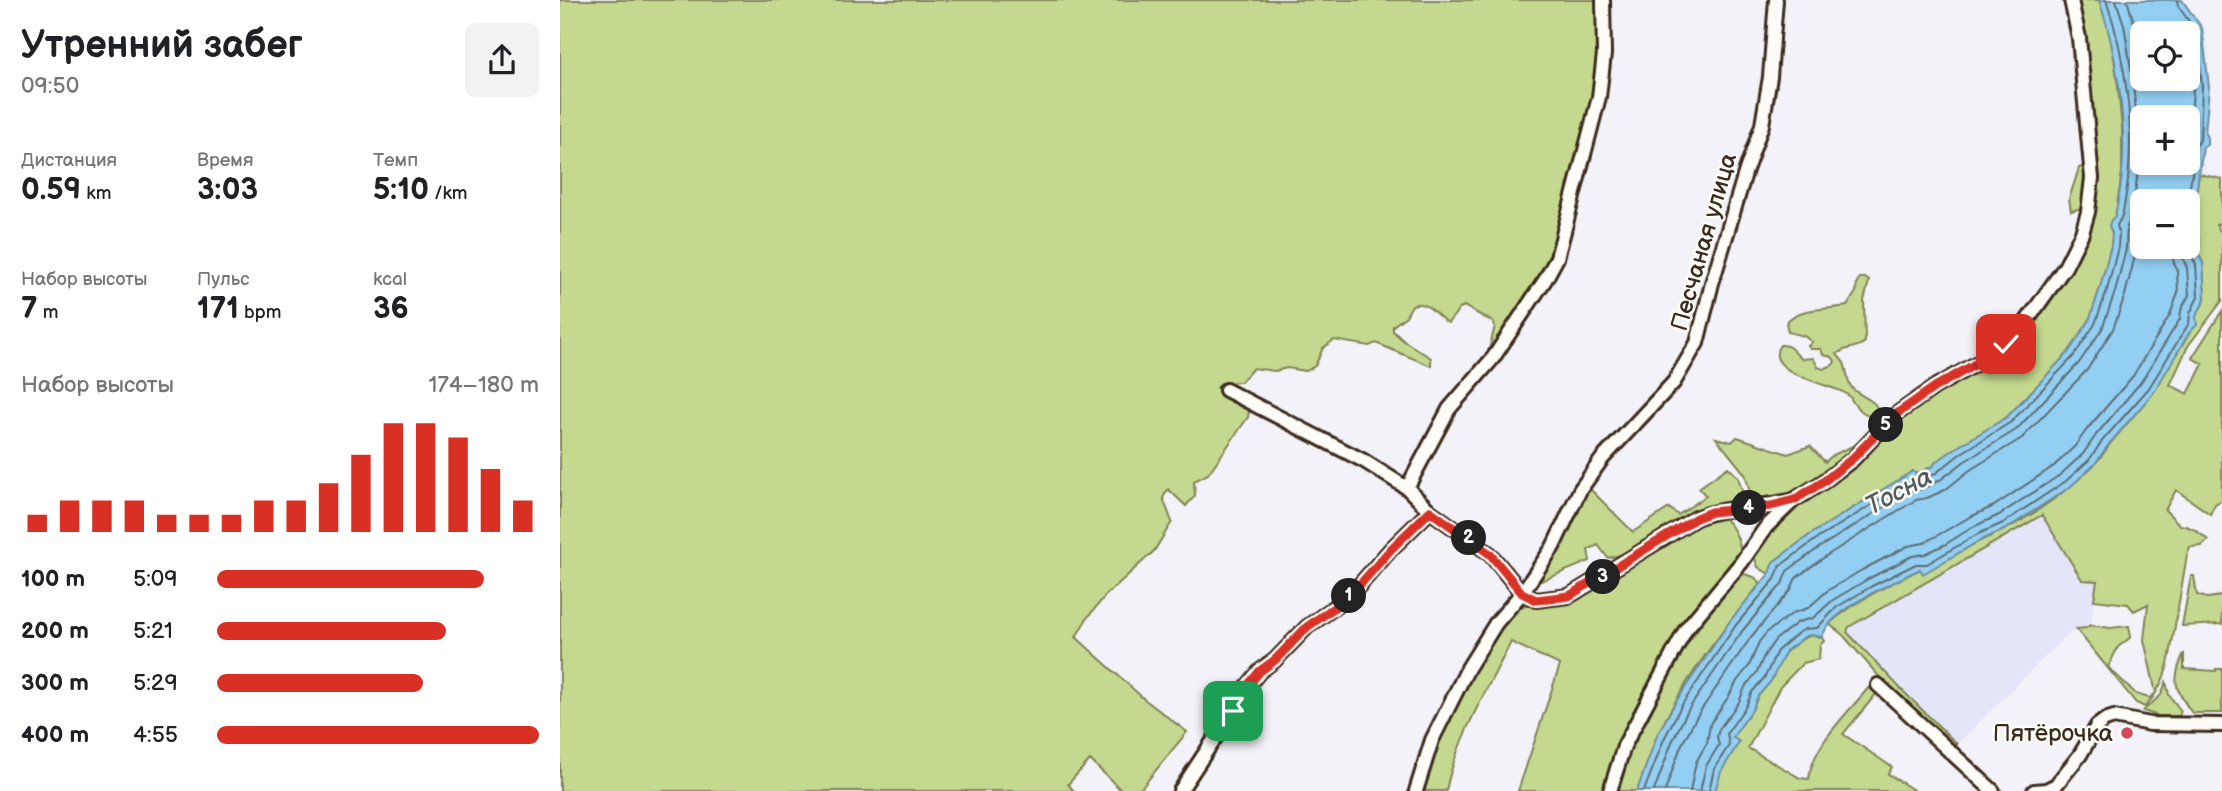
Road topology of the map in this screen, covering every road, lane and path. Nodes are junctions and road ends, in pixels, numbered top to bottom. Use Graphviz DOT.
graph roads {
  1 [pos="1603,0"];
  2 [pos="1776,0"];
  3 [pos="2071,0"];
  4 [pos="1226,390"];
  5 [pos="1408,488"];
  6 [pos="1794,500"];
  7 [pos="1430,511"];
  8 [pos="1522,593"];
  9 [pos="1878,685"];
  10 [pos="2222,725"];
  11 [pos="1180,791"];
  12 [pos="1416,791"];
  13 [pos="1610,791"];
  14 [pos="1993,791"];
  15 [pos="2005,791"];
  16 [pos="2034,791"];
  1 -- 5 [label="street"];
  2 -- 8 [label="street, Песчаная улица"];
  3 -- 6 [label="street"];
  4 -- 5 [label="street"];
  5 -- 7 [label="street"];
  6 -- 8 [label="street"];
  6 -- 13 [label="street"];
  7 -- 8 [label="street"];
  7 -- 11 [label="street"];
  8 -- 12 [label="street, Песчаная улица"];
  9 -- 14 [label="street"];
  10 -- 16 [label="street"];
  14 -- 15 [label="street"];
}
